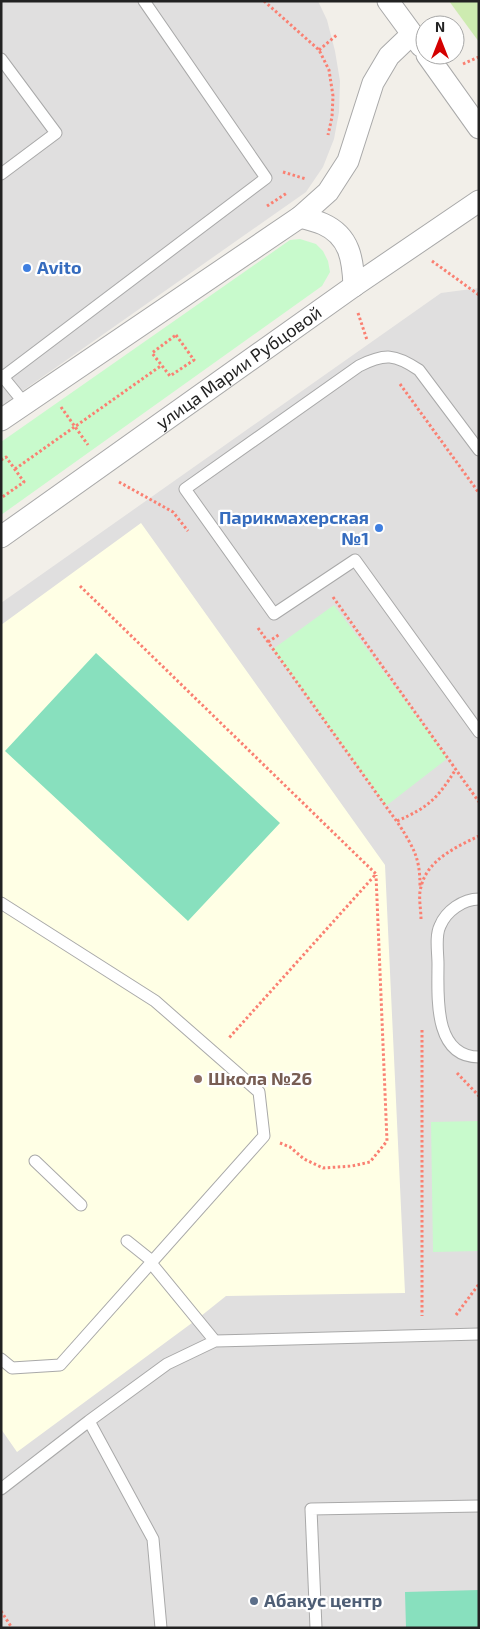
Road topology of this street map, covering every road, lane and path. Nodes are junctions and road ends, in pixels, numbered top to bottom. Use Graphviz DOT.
graph roads {
  1 [pos="144,1"];
  2 [pos="264,1"];
  3 [pos="388,1"];
  4 [pos="338,34"];
  5 [pos="412,34"];
  6 [pos="415,38"];
  7 [pos="319,50"];
  8 [pos="1,60"];
  9 [pos="434,65"];
  10 [pos="479,128"];
  11 [pos="327,141"];
  12 [pos="311,173"];
  13 [pos="1,174"];
  14 [pos="307,179"];
  15 [pos="479,201"];
  16 [pos="300,217"];
  17 [pos="354,286"];
  18 [pos="358,312"];
  19 [pos="369,344"];
  20 [pos="162,365"];
  21 [pos="2,376"];
  22 [pos="393,379"];
  23 [pos="57,403"];
  24 [pos="24,404"];
  25 [pos="1,420"];
  26 [pos="75,427"];
  27 [pos="92,450"];
  28 [pos="479,450"];
  29 [pos="1,460"];
  30 [pos="15,469"];
  31 [pos="119,482"];
  32 [pos="479,493"];
  33 [pos="1,498"];
  34 [pos="188,531"];
  35 [pos="1,536"];
  36 [pos="80,586"];
  37 [pos="331,594"];
  38 [pos="257,626"];
  39 [pos="284,630"];
  40 [pos="268,642"];
  41 [pos="479,732"];
  42 [pos="456,769"];
  43 [pos="479,802"];
  44 [pos="397,821"];
  45 [pos="479,836"];
  46 [pos="376,874"];
  47 [pos="420,889"];
  48 [pos="479,899"];
  49 [pos="1,903"];
  50 [pos="421,923"];
  51 [pos="422,1027"];
  52 [pos="216,1053"];
  53 [pos="479,1057"];
  54 [pos="264,1136"];
  55 [pos="35,1161"];
  56 [pos="81,1205"];
  57 [pos="126,1241"];
  58 [pos="151,1262"];
  59 [pos="479,1284"];
  60 [pos="479,1334"];
  61 [pos="441,1336"];
  62 [pos="422,1337"];
  63 [pos="215,1341"];
  64 [pos="1,1359"];
  65 [pos="89,1421"];
  66 [pos="1,1489"];
  67 [pos="479,1506"];
  68 [pos="1,1611"];
  69 [pos="12,1628"];
  70 [pos="162,1628"];
  71 [pos="316,1628"];
  1 -- 21 [label="lane"];
  2 -- 7 [label="path"];
  3 -- 5 [label="street"];
  4 -- 7 [label="path"];
  5 -- 6 [label="street"];
  5 -- 16 [label="street"];
  7 -- 11 [label="path"];
  8 -- 13 [label="lane"];
  9 -- 10 [label="street"];
  12 -- 14 [label="path"];
  15 -- 17 [label="street, улица Марии Рубцовой"];
  16 -- 17 [label="street"];
  16 -- 24 [label="street"];
  17 -- 35 [label="street, улица Марии Рубцовой"];
  18 -- 19 [label="path"];
  20 -- 20 [label="path"];
  20 -- 26 [label="path"];
  21 -- 24 [label="lane"];
  22 -- 32 [label="path"];
  23 -- 26 [label="path"];
  24 -- 25 [label="street"];
  26 -- 27 [label="path"];
  26 -- 30 [label="path"];
  28 -- 41 [label="lane"];
  29 -- 30 [label="path"];
  30 -- 33 [label="path"];
  31 -- 34 [label="path"];
  36 -- 46 [label="path"];
  37 -- 42 [label="path"];
  38 -- 40 [label="path"];
  39 -- 40 [label="path"];
  40 -- 44 [label="path"];
  42 -- 43 [label="path"];
  42 -- 44 [label="path"];
  44 -- 47 [label="path"];
  45 -- 47 [label="path"];
  46 -- 52 [label="path"];
  46 -- 54 [label="path"];
  47 -- 50 [label="path"];
  48 -- 53 [label="lane"];
  49 -- 52 [label="lane"];
  51 -- 62 [label="path"];
  52 -- 54 [label="lane"];
  54 -- 58 [label="lane"];
  55 -- 56 [label="lane"];
  57 -- 58 [label="lane"];
  58 -- 63 [label="lane"];
  58 -- 64 [label="lane"];
  59 -- 61 [label="path"];
  60 -- 61 [label="lane"];
  61 -- 62 [label="lane"];
  62 -- 63 [label="lane"];
  63 -- 65 [label="lane"];
  65 -- 66 [label="lane"];
  65 -- 70 [label="lane"];
  67 -- 71 [label="lane"];
  68 -- 69 [label="path"];
}
